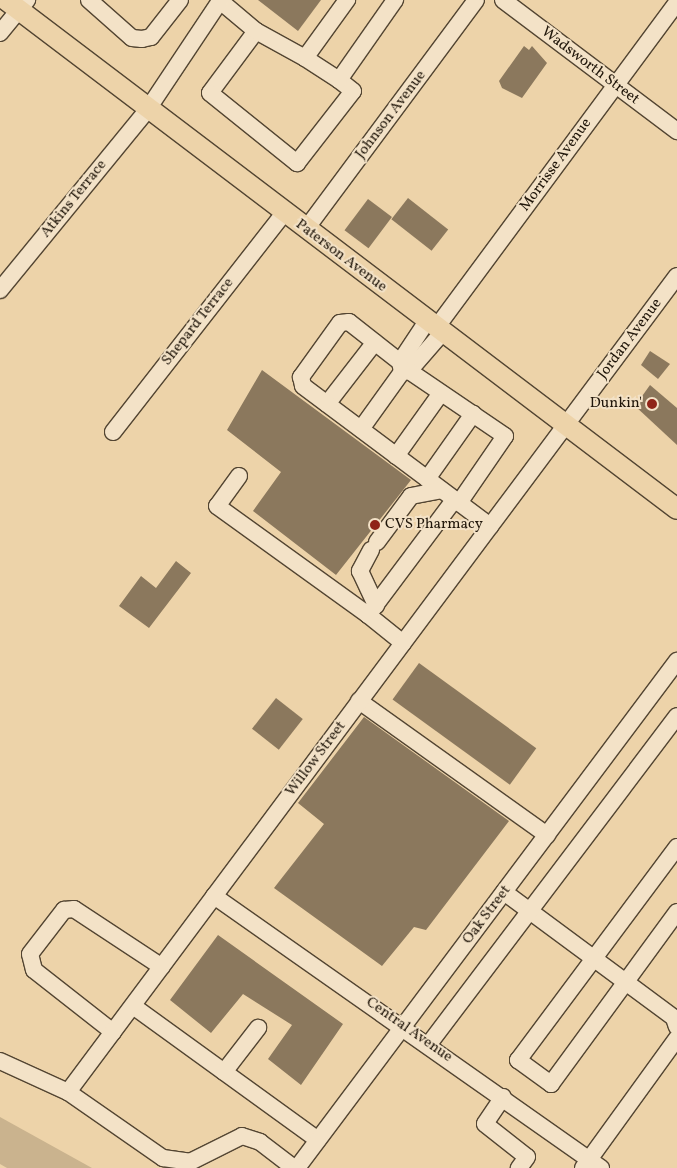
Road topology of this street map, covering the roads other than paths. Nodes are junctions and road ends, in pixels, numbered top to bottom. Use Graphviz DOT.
graph roads {
  1 [pos="89,0"];
  2 [pos="180,0"];
  3 [pos="219,0"];
  4 [pos="347,0"];
  5 [pos="395,0"];
  6 [pos="476,0"];
  7 [pos="503,0"];
  8 [pos="677,2"];
  9 [pos="18,3"];
  10 [pos="256,31"];
  11 [pos="0,33"];
  12 [pos="305,58"];
  13 [pos="338,80"];
  14 [pos="615,85"];
  15 [pos="148,109"];
  16 [pos="677,131"];
  17 [pos="284,213"];
  18 [pos="306,229"];
  19 [pos="677,276"];
  20 [pos="0,290"];
  21 [pos="435,328"];
  22 [pos="375,342"];
  23 [pos="404,368"];
  24 [pos="441,393"];
  25 [pos="327,404"];
  26 [pos="473,414"];
  27 [pos="564,426"];
  28 [pos="361,429"];
  29 [pos="112,432"];
  30 [pos="396,456"];
  31 [pos="239,476"];
  32 [pos="427,479"];
  33 [pos="441,490"];
  34 [pos="457,501"];
  35 [pos="677,509"];
  36 [pos="490,526"];
  37 [pos="372,610"];
  38 [pos="403,643"];
  39 [pos="677,661"];
  40 [pos="359,701"];
  41 [pos="677,716"];
  42 [pos="547,835"];
  43 [pos="674,858"];
  44 [pos="504,892"];
  45 [pos="214,896"];
  46 [pos="530,911"];
  47 [pos="677,912"];
  48 [pos="593,957"];
  49 [pos="162,967"];
  50 [pos="626,982"];
  51 [pos="132,1006"];
  52 [pos="404,1026"];
  53 [pos="677,1027"];
  54 [pos="258,1028"];
  55 [pos="113,1032"];
  56 [pos="677,1038"];
  57 [pos="429,1044"];
  58 [pos="0,1061"];
  59 [pos="224,1072"];
  60 [pos="68,1092"];
  61 [pos="503,1098"];
  62 [pos="318,1140"];
  63 [pos="591,1165"];
  64 [pos="295,1168"];
  65 [pos="519,1168"];
  1 -- 2 [label="street"];
  3 -- 10 [label="street"];
  3 -- 15 [label="street, Atkins Terrace"];
  4 -- 12 [label="street"];
  5 -- 13 [label="street"];
  6 -- 18 [label="street, Johnson Avenue"];
  7 -- 14 [label="street, Wadsworth Street"];
  8 -- 14 [label="street, Morrisse Avenue"];
  9 -- 11 [label="street"];
  9 -- 15 [label="main road, Paterson Avenue"];
  10 -- 12 [label="street"];
  10 -- 13 [label="street"];
  12 -- 13 [label="street"];
  14 -- 16 [label="street, Wadsworth Street"];
  14 -- 21 [label="street, Morrisse Avenue"];
  15 -- 17 [label="main road, Paterson Avenue"];
  15 -- 20 [label="street, Atkins Terrace"];
  17 -- 18 [label="main road, Paterson Avenue"];
  17 -- 29 [label="street, Shepard Terrace"];
  18 -- 21 [label="main road, Paterson Avenue"];
  19 -- 27 [label="street, Jordan Avenue"];
  21 -- 23 [label="street, Morrisse Avenue"];
  21 -- 27 [label="main road, Paterson Avenue"];
  22 -- 23 [label="street"];
  22 -- 25 [label="street"];
  22 -- 25 [label="street"];
  23 -- 24 [label="street"];
  23 -- 28 [label="street, Morrisse Avenue"];
  24 -- 26 [label="street"];
  24 -- 30 [label="street"];
  25 -- 28 [label="street"];
  26 -- 32 [label="street"];
  26 -- 34 [label="street"];
  27 -- 35 [label="main road, Paterson Avenue"];
  27 -- 36 [label="street, Willow Street"];
  28 -- 30 [label="street"];
  30 -- 32 [label="street"];
  31 -- 37 [label="street"];
  32 -- 33 [label="street"];
  33 -- 34 [label="street"];
  33 -- 37 [label="street"];
  34 -- 36 [label="street"];
  34 -- 37 [label="street"];
  36 -- 38 [label="street, Willow Street"];
  37 -- 38 [label="street"];
  38 -- 40 [label="street, Willow Street"];
  39 -- 42 [label="street, Oak Street"];
  40 -- 42 [label="street"];
  40 -- 45 [label="street, Willow Street"];
  41 -- 46 [label="street"];
  42 -- 44 [label="street, Oak Street"];
  43 -- 48 [label="street"];
  44 -- 46 [label="street"];
  44 -- 52 [label="street, Oak Street"];
  45 -- 49 [label="street, Willow Street"];
  45 -- 52 [label="street, Central Avenue"];
  46 -- 48 [label="street"];
  46 -- 57 [label="street"];
  47 -- 50 [label="street"];
  48 -- 50 [label="street"];
  48 -- 50 [label="street"];
  49 -- 51 [label="street, Willow Street"];
  49 -- 55 [label="street"];
  50 -- 53 [label="street"];
  51 -- 55 [label="street, Willow Street"];
  51 -- 59 [label="street"];
  52 -- 57 [label="street, Central Avenue"];
  52 -- 62 [label="street, Oak Street"];
  54 -- 59 [label="street"];
  55 -- 60 [label="street, Willow Street"];
  56 -- 63 [label="street"];
  57 -- 61 [label="street, Central Avenue"];
  58 -- 60 [label="street"];
  59 -- 62 [label="street"];
  60 -- 64 [label="street"];
  61 -- 63 [label="street, Central Avenue"];
  61 -- 65 [label="street"];
  62 -- 64 [label="street, Oak Street"];
}
